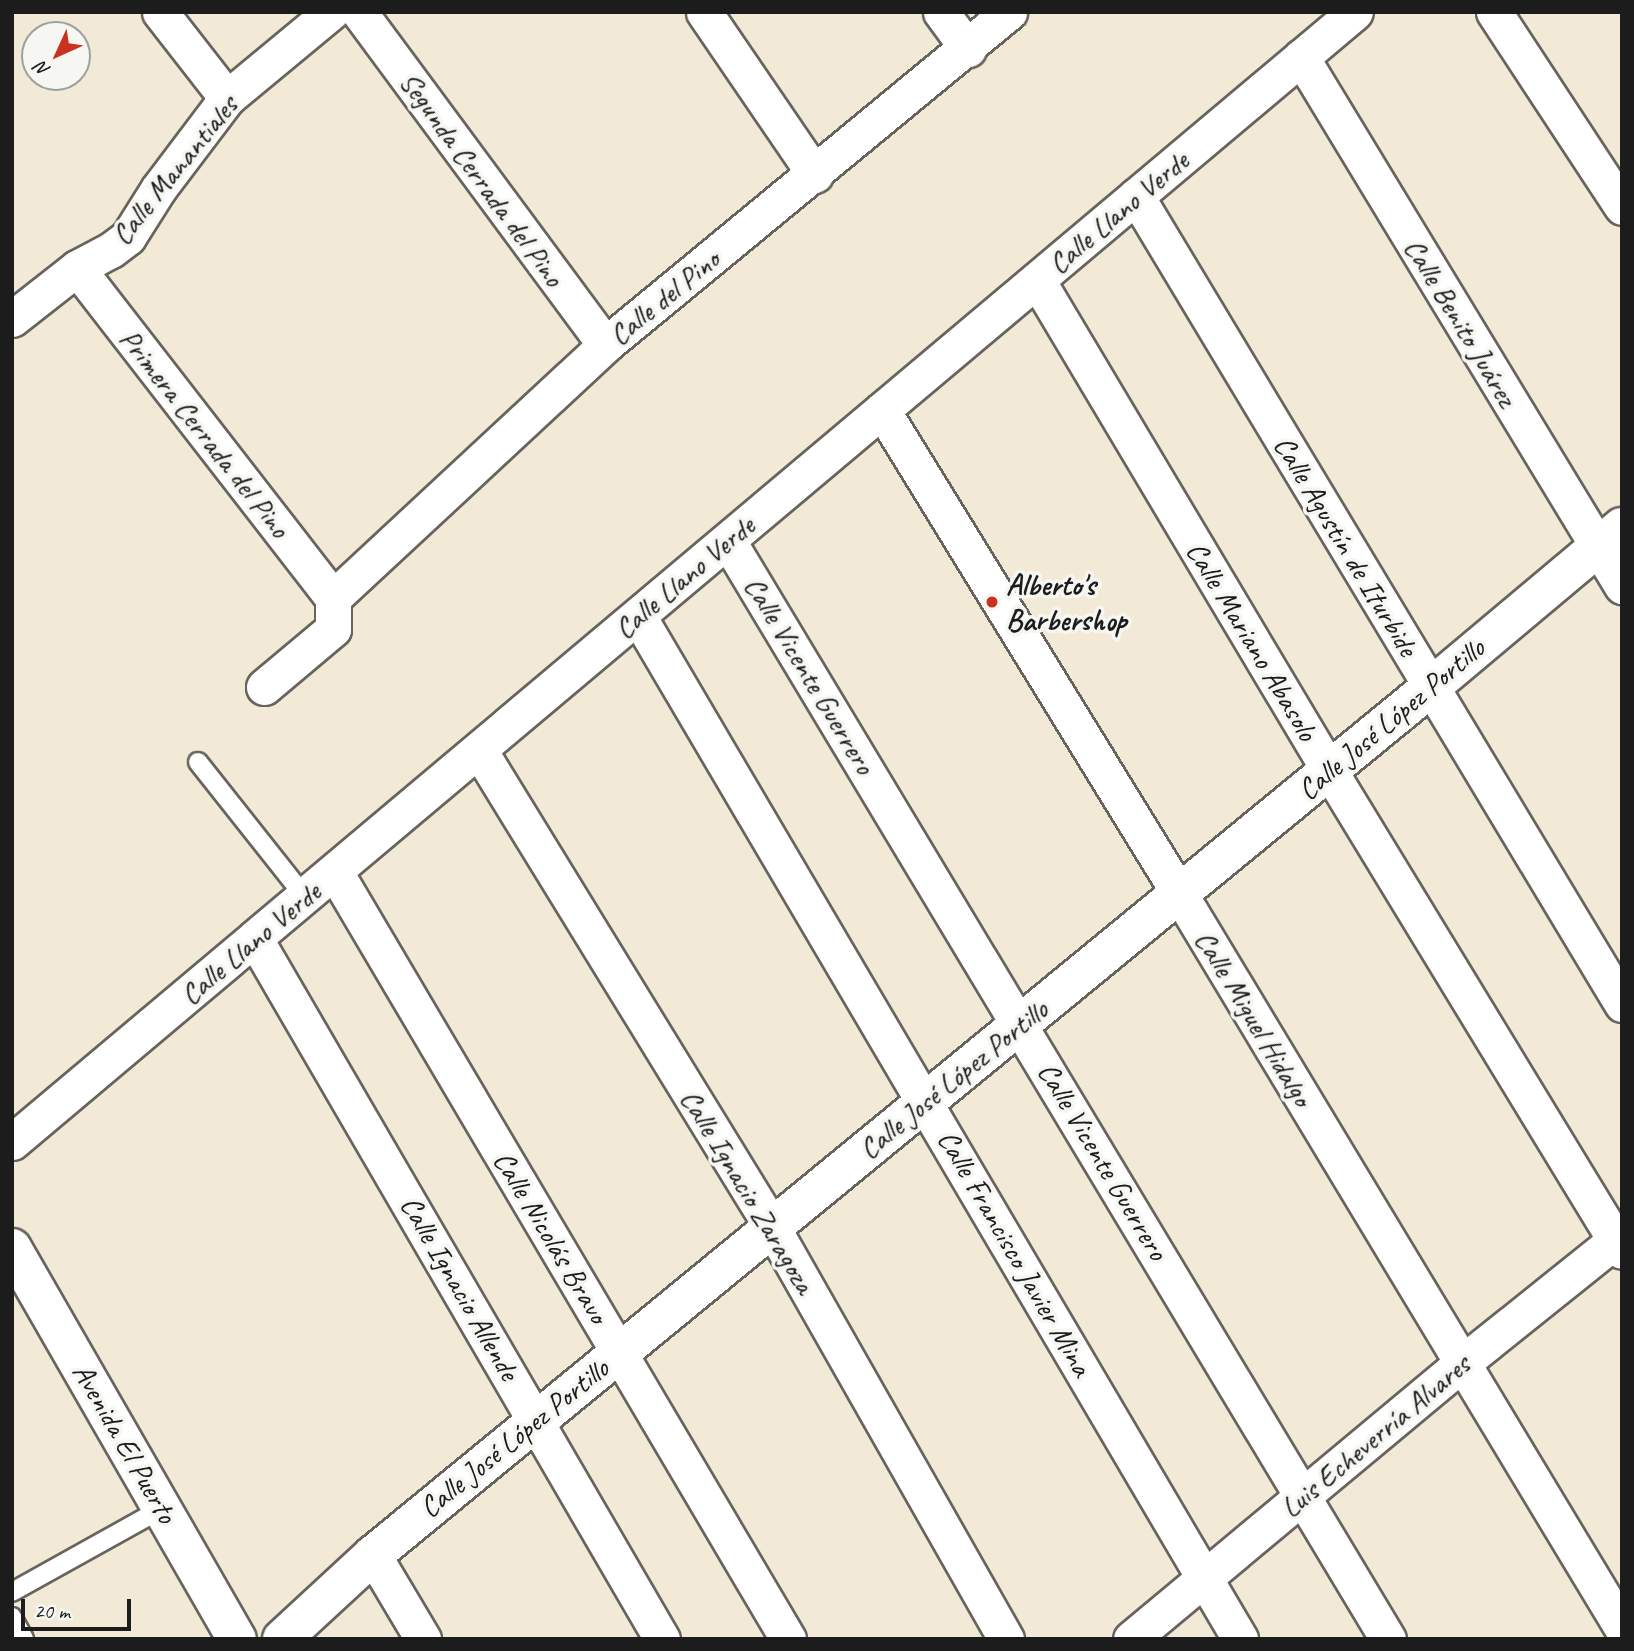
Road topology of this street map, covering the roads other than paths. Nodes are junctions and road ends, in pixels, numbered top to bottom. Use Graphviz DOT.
graph roads {
  1 [pos="160,12"];
  2 [pos="331,12"];
  3 [pos="359,12"];
  4 [pos="704,12"];
  5 [pos="940,12"];
  6 [pos="1009,12"];
  7 [pos="1355,12"];
  8 [pos="1494,12"];
  9 [pos="968,49"];
  10 [pos="1301,57"];
  11 [pos="227,98"];
  12 [pos="815,174"];
  13 [pos="1136,196"];
  14 [pos="1622,207"];
  15 [pos="77,268"];
  16 [pos="1037,280"];
  17 [pos="12,319"];
  18 [pos="606,345"];
  19 [pos="882,410"];
  20 [pos="1609,537"];
  21 [pos="728,541"];
  22 [pos="1622,586"];
  23 [pos="333,598"];
  24 [pos="638,616"];
  25 [pos="264,687"];
  26 [pos="1431,687"];
  27 [pos="479,750"];
  28 [pos="198,762"];
  29 [pos="1329,770"];
  30 [pos="335,872"];
  31 [pos="1179,893"];
  32 [pos="305,897"];
  33 [pos="255,939"];
  34 [pos="1622,1004"];
  35 [pos="1021,1023"];
  36 [pos="926,1101"];
  37 [pos="12,1142"];
  38 [pos="772,1227"];
  39 [pos="1620,1242"];
  40 [pos="12,1248"];
  41 [pos="619,1352"];
  42 [pos="1461,1364"];
  43 [pos="537,1420"];
  44 [pos="1303,1497"];
  45 [pos="163,1508"];
  46 [pos="373,1555"];
  47 [pos="1204,1575"];
  48 [pos="12,1592"];
  49 [pos="12,1617"];
  50 [pos="1622,1628"];
  51 [pos="284,1636"];
  52 [pos="24,1639"];
  53 [pos="237,1639"];
  54 [pos="423,1639"];
  55 [pos="662,1639"];
  56 [pos="788,1639"];
  57 [pos="1006,1639"];
  58 [pos="1130,1639"];
  59 [pos="1240,1639"];
  60 [pos="1388,1639"];
  1 -- 11 [label="street"];
  2 -- 11 [label="street, Calle Manantiales"];
  3 -- 18 [label="street, Segunda Cerrada del Pino"];
  4 -- 12 [label="street"];
  5 -- 9 [label="street"];
  6 -- 9 [label="street, Calle del Pino"];
  7 -- 10 [label="street, Calle Llano Verde"];
  8 -- 14 [label="street"];
  9 -- 12 [label="street, Calle del Pino"];
  10 -- 13 [label="street, Calle Llano Verde"];
  10 -- 20 [label="street, Calle Benito Juárez"];
  11 -- 15 [label="street, Calle Manantiales"];
  12 -- 18 [label="street, Calle del Pino"];
  13 -- 16 [label="street, Calle Llano Verde"];
  13 -- 26 [label="street, Calle Agustín de Iturbide"];
  15 -- 17 [label="street, Calle Manantiales"];
  15 -- 23 [label="street, Primera Cerrada del Pino"];
  16 -- 19 [label="street, Calle Llano Verde"];
  16 -- 29 [label="street, Calle Mariano Abasolo"];
  18 -- 23 [label="street, Calle del Pino"];
  19 -- 21 [label="street, Calle Llano Verde"];
  19 -- 31 [label="street, Calle Miguel Hidalgo"];
  20 -- 22 [label="street, Calle Benito Juárez"];
  20 -- 26 [label="main road, Calle José López Portillo"];
  21 -- 24 [label="street, Calle Llano Verde"];
  21 -- 35 [label="street, Calle Vicente Guerrero"];
  23 -- 25 [label="street"];
  24 -- 27 [label="street, Calle Llano Verde"];
  24 -- 36 [label="street, Calle Francisco Javier Mina"];
  26 -- 29 [label="main road, Calle José López Portillo"];
  26 -- 34 [label="street, Calle Agustín de Iturbide"];
  27 -- 30 [label="street, Calle Llano Verde"];
  27 -- 38 [label="street, Calle Ignacio Zaragoza"];
  28 -- 32 [label="lane"];
  29 -- 31 [label="main road, Calle José López Portillo"];
  29 -- 39 [label="street, Calle Mariano Abasolo"];
  30 -- 32 [label="street, Calle Llano Verde"];
  30 -- 41 [label="street, Calle Nicolás Bravo"];
  31 -- 35 [label="main road, Calle José López Portillo"];
  31 -- 42 [label="street, Calle Miguel Hidalgo"];
  32 -- 33 [label="street, Calle Llano Verde"];
  33 -- 37 [label="street, Calle Llano Verde"];
  33 -- 43 [label="street, Calle Ignacio Allende"];
  35 -- 36 [label="main road, Calle José López Portillo"];
  35 -- 44 [label="street, Calle Vicente Guerrero"];
  36 -- 38 [label="main road, Calle José López Portillo"];
  36 -- 47 [label="street, Calle Francisco Javier Mina"];
  38 -- 41 [label="main road, Calle José López Portillo"];
  38 -- 57 [label="street, Calle Ignacio Zaragoza"];
  39 -- 42 [label="street, Luis Echeverría Alvares"];
  40 -- 45 [label="main road, Avenida El Puerto"];
  41 -- 43 [label="main road, Calle José López Portillo"];
  41 -- 56 [label="street, Calle Nicolás Bravo"];
  42 -- 44 [label="street, Luis Echeverría Alvares"];
  42 -- 50 [label="street, Calle Miguel Hidalgo"];
  43 -- 46 [label="main road, Calle José López Portillo"];
  43 -- 55 [label="street, Calle Ignacio Allende"];
  44 -- 47 [label="street, Luis Echeverría Alvares"];
  44 -- 60 [label="street, Calle Vicente Guerrero"];
  45 -- 48 [label="lane"];
  45 -- 53 [label="main road, Avenida El Puerto"];
  46 -- 51 [label="main road, Calle José López Portillo"];
  46 -- 54 [label="street"];
  47 -- 58 [label="street, Luis Echeverría Alvares"];
  47 -- 59 [label="street, Calle Francisco Javier Mina"];
  49 -- 52 [label="lane"];
}
